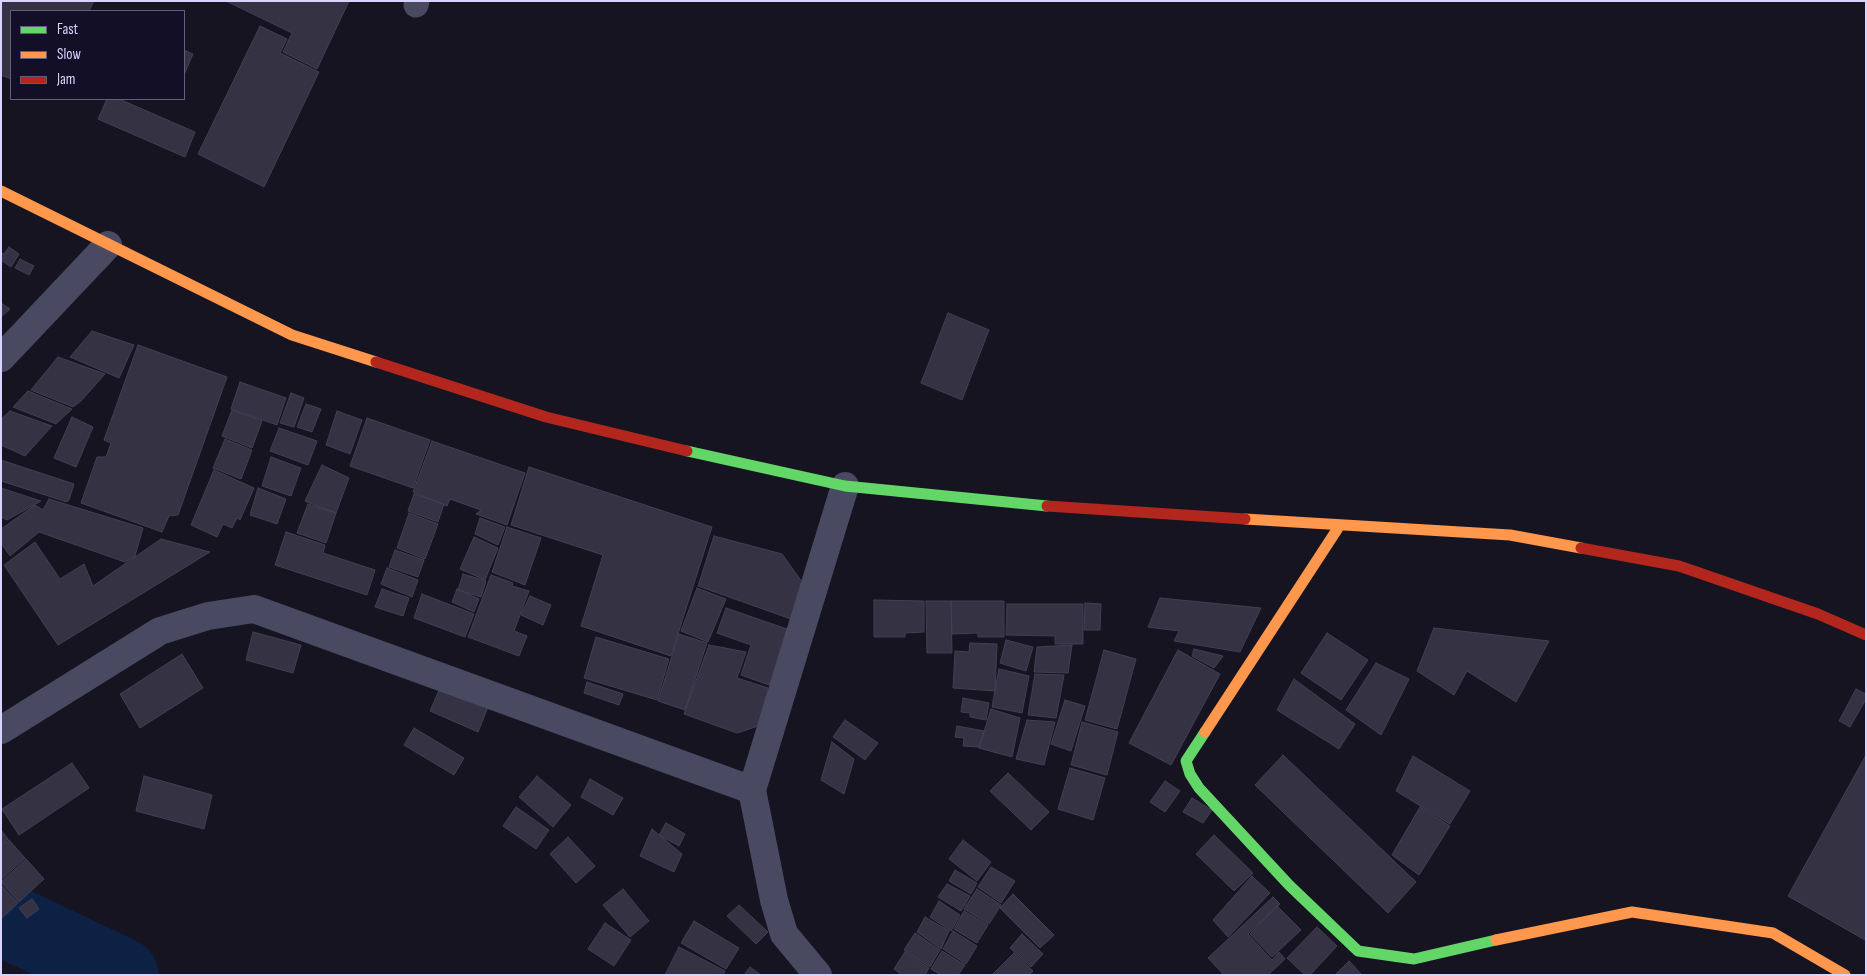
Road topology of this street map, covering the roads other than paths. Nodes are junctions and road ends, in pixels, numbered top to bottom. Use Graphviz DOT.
graph roads {
  1 [pos="1,191"];
  2 [pos="108,245"];
  3 [pos="1,358"];
  4 [pos="846,486"];
  5 [pos="1340,525"];
  6 [pos="1866,634"];
  7 [pos="1,730"];
  8 [pos="752,790"];
  9 [pos="818,975"];
  10 [pos="1845,975"];
  1 -- 2 [label="street"];
  2 -- 3 [label="street"];
  2 -- 4 [label="street"];
  4 -- 5 [label="street"];
  4 -- 8 [label="street"];
  5 -- 6 [label="street"];
  5 -- 10 [label="street"];
  7 -- 8 [label="street"];
  8 -- 9 [label="street"];
}
